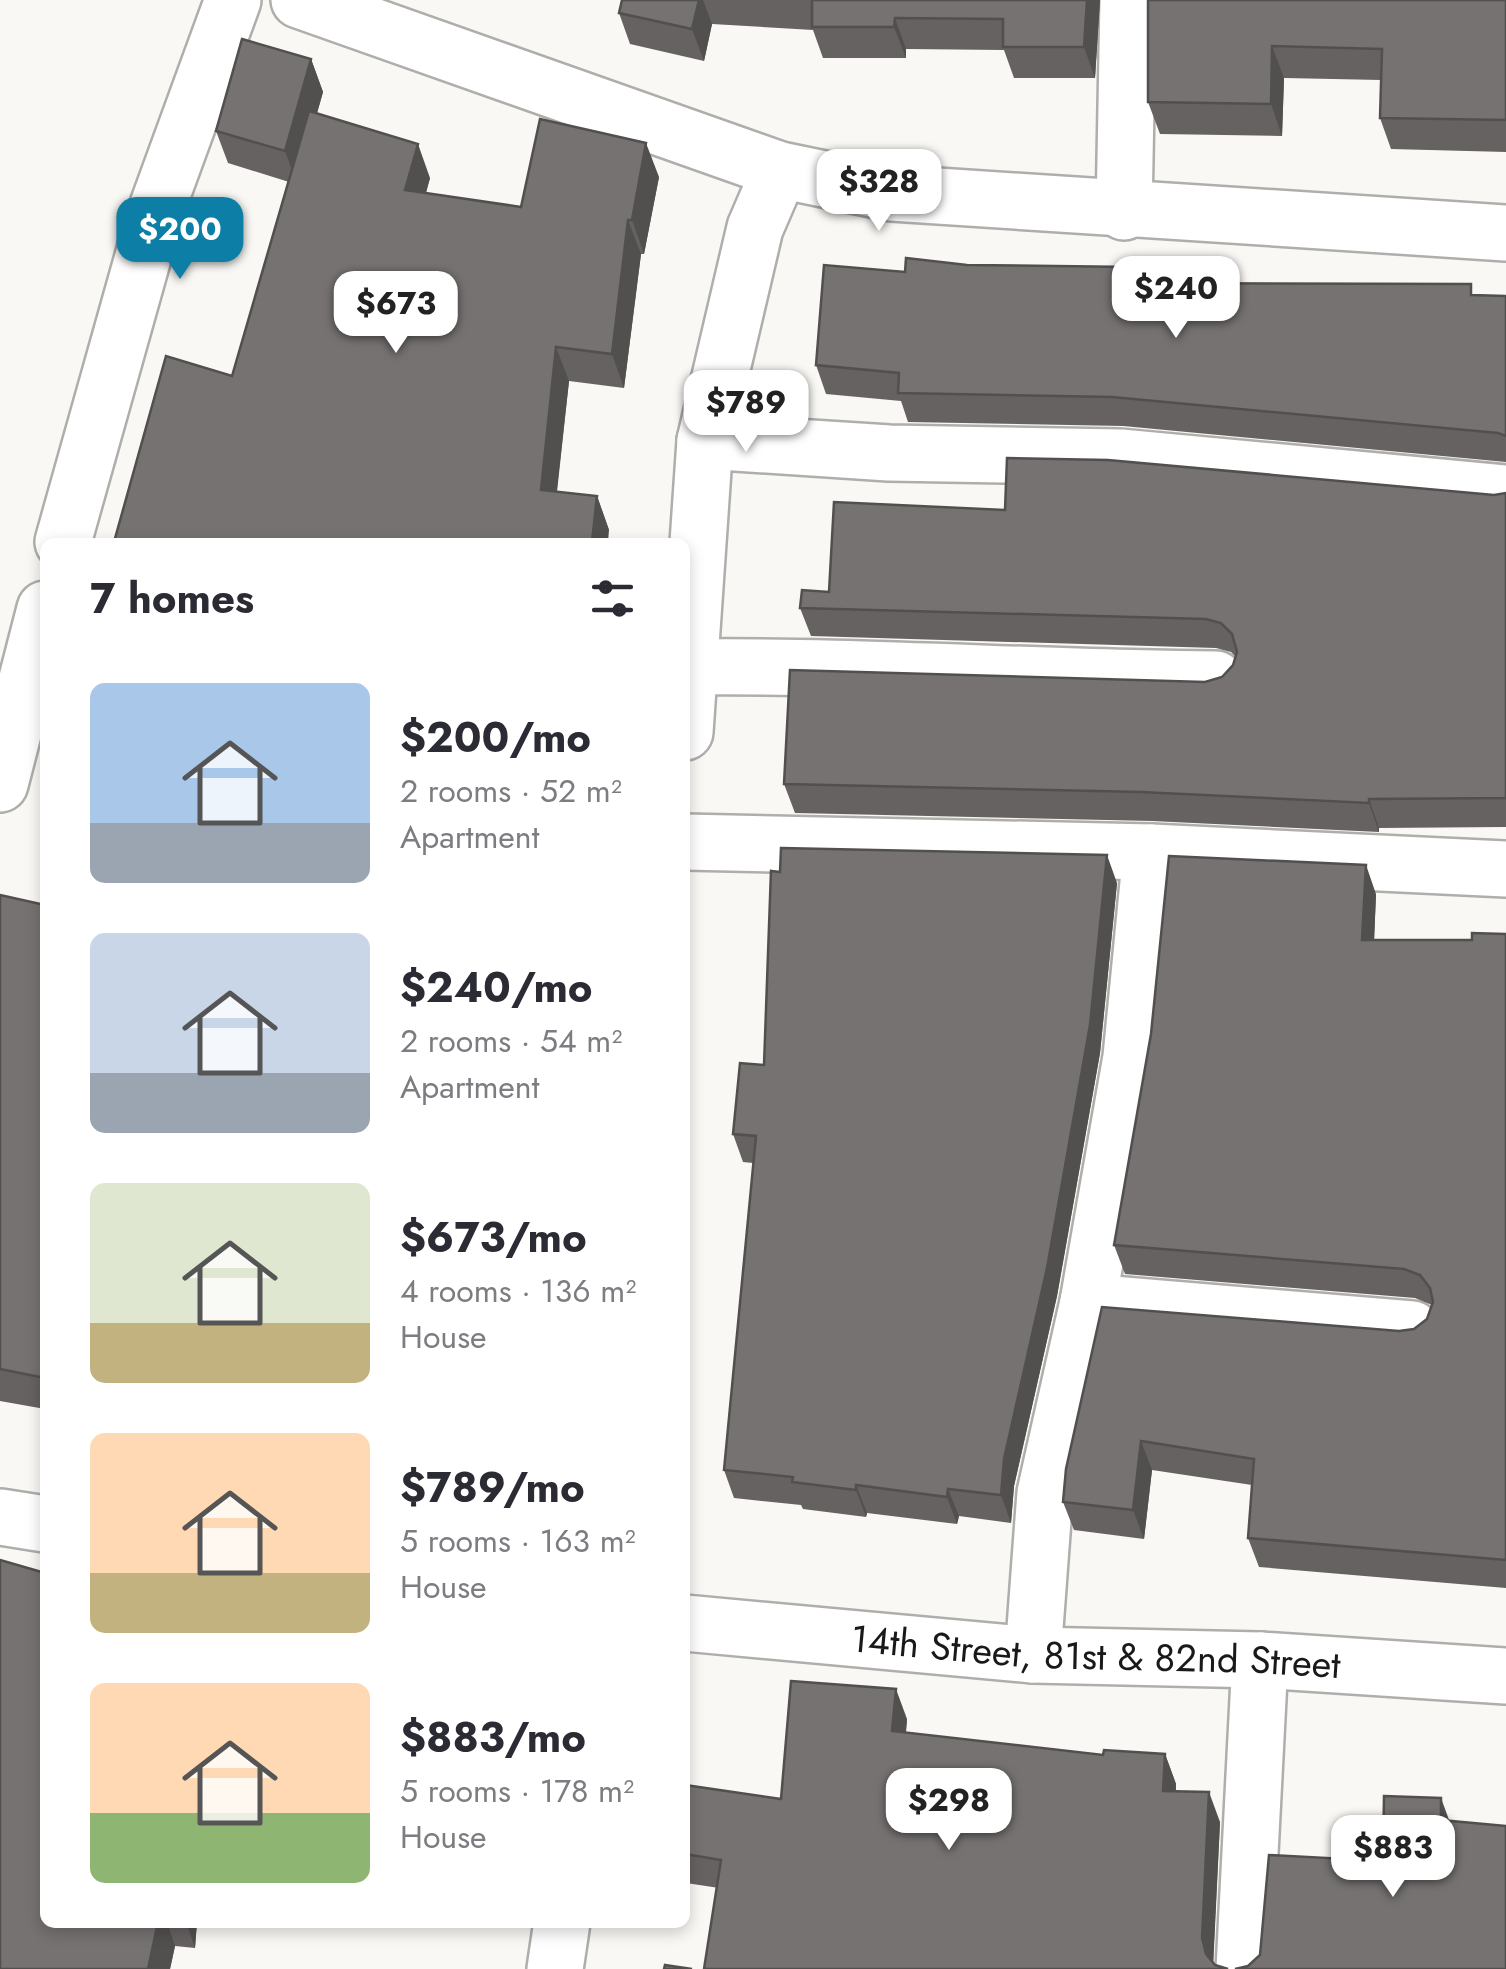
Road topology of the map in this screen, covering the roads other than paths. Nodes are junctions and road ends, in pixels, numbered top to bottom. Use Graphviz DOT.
graph roads {
  1 [pos="233,0"];
  2 [pos="299,0"];
  3 [pos="1128,0"];
  4 [pos="780,170"];
  5 [pos="1124,212"];
  6 [pos="1506,233"];
  7 [pos="705,441"];
  8 [pos="1506,493"];
  9 [pos="63,538"];
  10 [pos="40,628"];
  11 [pos="690,640"];
  12 [pos="690,667"];
  13 [pos="1216,679"];
  14 [pos="0,784"];
  15 [pos="690,842"];
  16 [pos="1151,852"];
  17 [pos="1506,869"];
  18 [pos="1088,1302"];
  19 [pos="1412,1329"];
  20 [pos="0,1517"];
  21 [pos="40,1523"];
  22 [pos="690,1623"];
  23 [pos="1033,1654"];
  24 [pos="1260,1660"];
  25 [pos="1506,1676"];
  26 [pos="561,1928"];
  27 [pos="555,1969"];
  28 [pos="1244,1969"];
  1 -- 9 [label="street"];
  2 -- 4 [label="street"];
  3 -- 5 [label="street"];
  4 -- 5 [label="street"];
  4 -- 7 [label="street"];
  5 -- 6 [label="street"];
  7 -- 8 [label="street"];
  7 -- 11 [label="street"];
  10 -- 14 [label="street"];
  12 -- 13 [label="street"];
  15 -- 16 [label="street"];
  16 -- 17 [label="street"];
  16 -- 18 [label="street"];
  18 -- 19 [label="street"];
  18 -- 23 [label="street"];
  20 -- 21 [label="street"];
  22 -- 23 [label="street, 14th Street, 81st & 82nd Street"];
  23 -- 24 [label="street, 14th Street, 81st & 82nd Street"];
  24 -- 25 [label="street, 14th Street, 81st & 82nd Street"];
  24 -- 28 [label="street"];
  26 -- 27 [label="street"];
}
